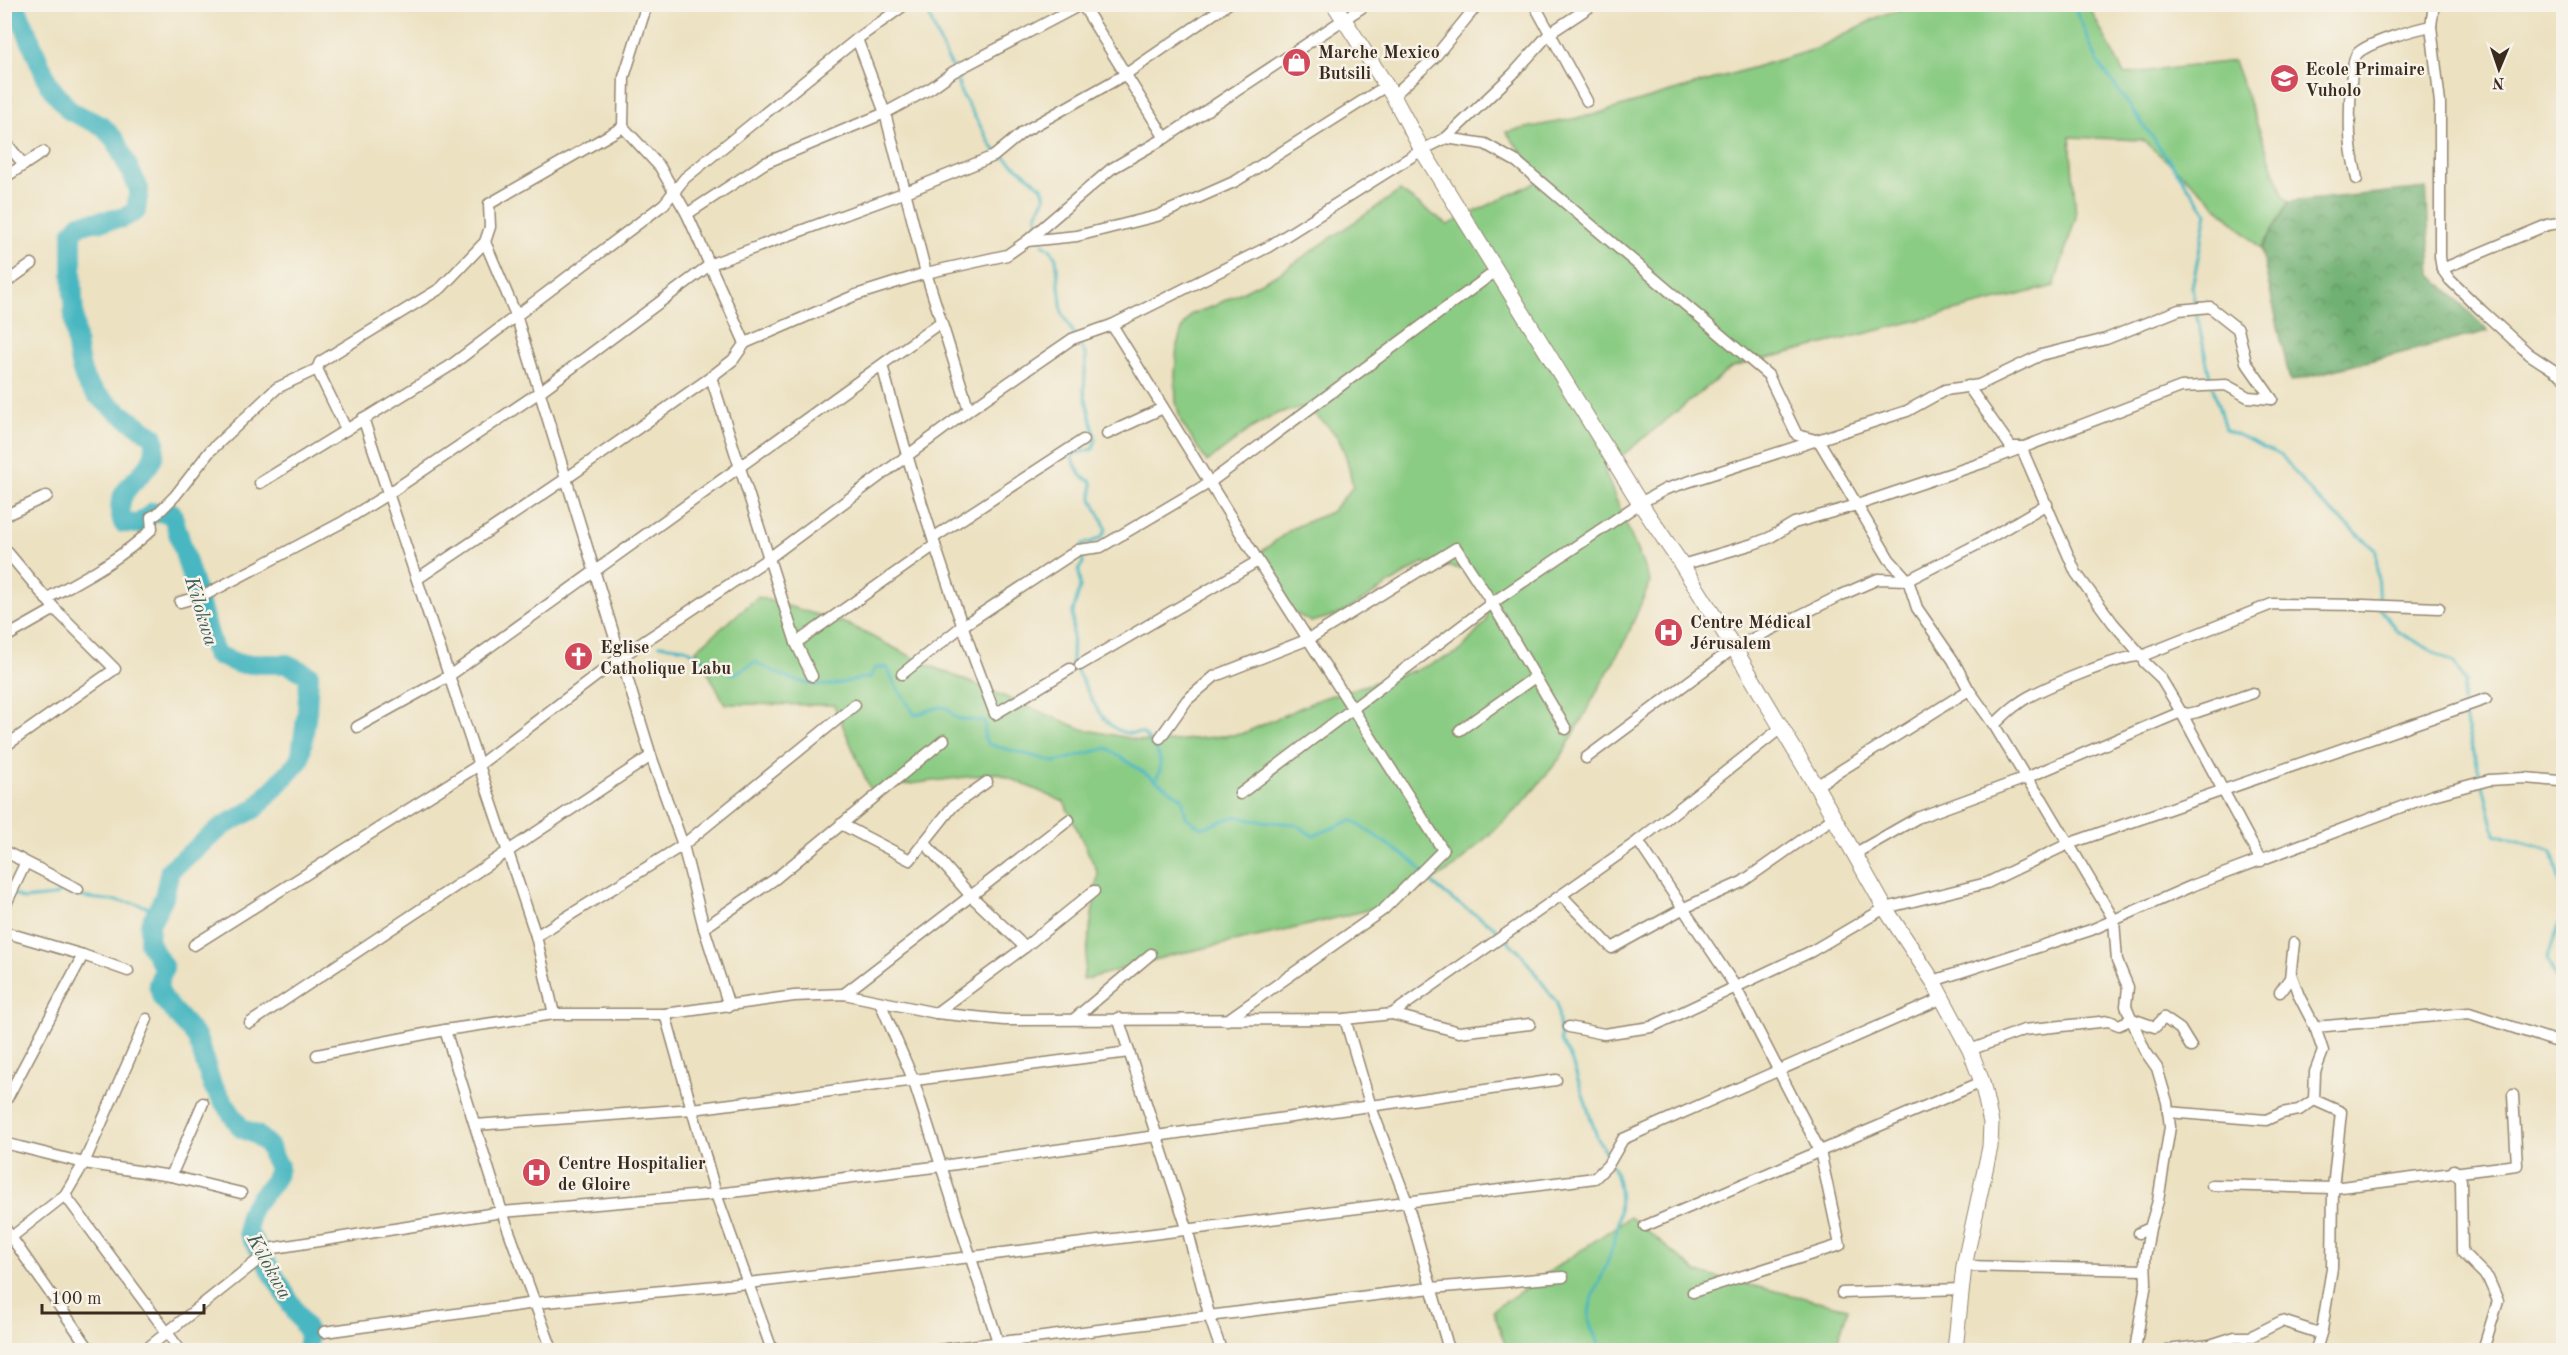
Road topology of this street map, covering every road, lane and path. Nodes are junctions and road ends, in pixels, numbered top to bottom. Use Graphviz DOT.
graph roads {
  1 [pos="647,4"];
  2 [pos="906,4"];
  3 [pos="1082,4"];
  4 [pos="1228,4"];
  5 [pos="1334,4"];
  6 [pos="1366,4"];
  7 [pos="1478,4"];
  8 [pos="1534,4"];
  9 [pos="1594,4"];
  10 [pos="2434,4"];
  11 [pos="1344,20"];
  12 [pos="2431,26"];
  13 [pos="1550,33"];
  14 [pos="857,39"];
  15 [pos="1126,74"];
  16 [pos="1389,91"];
  17 [pos="1587,101"];
  18 [pos="885,113"];
  19 [pos="623,127"];
  20 [pos="1165,138"];
  21 [pos="1446,138"];
  22 [pos="4,140"];
  23 [pos="1422,150"];
  24 [pos="43,152"];
  25 [pos="24,165"];
  26 [pos="4,178"];
  27 [pos="2357,178"];
  28 [pos="674,192"];
  29 [pos="906,192"];
  30 [pos="687,214"];
  31 [pos="2564,222"];
  32 [pos="484,242"];
  33 [pos="1027,242"];
  34 [pos="32,264"];
  35 [pos="711,264"];
  36 [pos="2442,269"];
  37 [pos="1496,271"];
  38 [pos="926,273"];
  39 [pos="4,284"];
  40 [pos="516,315"];
  41 [pos="941,322"];
  42 [pos="1112,325"];
  43 [pos="745,343"];
  44 [pos="882,365"];
  45 [pos="317,369"];
  46 [pos="711,377"];
  47 [pos="2564,377"];
  48 [pos="1968,386"];
  49 [pos="538,393"];
  50 [pos="1163,408"];
  51 [pos="969,410"];
  52 [pos="363,418"];
  53 [pos="346,429"];
  54 [pos="1107,434"];
  55 [pos="1083,440"];
  56 [pos="1819,441"];
  57 [pos="2021,447"];
  58 [pos="906,456"];
  59 [pos="740,466"];
  60 [pos="567,478"];
  61 [pos="260,483"];
  62 [pos="1209,483"];
  63 [pos="388,494"];
  64 [pos="47,496"];
  65 [pos="1640,503"];
  66 [pos="2047,504"];
  67 [pos="1857,505"];
  68 [pos="4,516"];
  69 [pos="934,541"];
  70 [pos="4,548"];
  71 [pos="769,558"];
  72 [pos="1258,561"];
  73 [pos="1682,565"];
  74 [pos="595,571"];
  75 [pos="417,579"];
  76 [pos="1908,580"];
  77 [pos="46,599"];
  78 [pos="184,601"];
  79 [pos="1492,603"];
  80 [pos="2439,608"];
  81 [pos="55,609"];
  82 [pos="961,627"];
  83 [pos="4,638"];
  84 [pos="1308,639"];
  85 [pos="796,643"];
  86 [pos="1734,648"];
  87 [pos="2142,656"];
  88 [pos="621,657"];
  89 [pos="902,674"];
  90 [pos="449,676"];
  91 [pos="812,676"];
  92 [pos="1535,677"];
  93 [pos="1969,690"];
  94 [pos="2253,693"];
  95 [pos="2486,699"];
  96 [pos="855,705"];
  97 [pos="1352,707"];
  98 [pos="2181,712"];
  99 [pos="1994,725"];
  100 [pos="357,727"];
  101 [pos="1781,728"];
  102 [pos="1566,729"];
  103 [pos="1460,730"];
  104 [pos="1160,738"];
  105 [pos="944,740"];
  106 [pos="4,747"];
  107 [pos="651,756"];
  108 [pos="1586,758"];
  109 [pos="479,765"];
  110 [pos="2026,778"];
  111 [pos="2560,781"];
  112 [pos="987,782"];
  113 [pos="1816,786"];
  114 [pos="2222,789"];
  115 [pos="1240,794"];
  116 [pos="1833,819"];
  117 [pos="1069,820"];
  118 [pos="841,824"];
  119 [pos="1638,841"];
  120 [pos="924,842"];
  121 [pos="2068,844"];
  122 [pos="683,845"];
  123 [pos="4,850"];
  124 [pos="508,852"];
  125 [pos="1854,854"];
  126 [pos="18,858"];
  127 [pos="2261,861"];
  128 [pos="78,889"];
  129 [pos="1094,891"];
  130 [pos="970,895"];
  131 [pos="1562,896"];
  132 [pos="4,908"];
  133 [pos="1684,908"];
  134 [pos="1885,908"];
  135 [pos="2114,920"];
  136 [pos="704,928"];
  137 [pos="4,932"];
  138 [pos="536,936"];
  139 [pos="2294,943"];
  140 [pos="194,945"];
  141 [pos="1025,947"];
  142 [pos="1151,954"];
  143 [pos="83,955"];
  144 [pos="128,971"];
  145 [pos="2291,974"];
  146 [pos="1933,981"];
  147 [pos="1735,986"];
  148 [pos="2280,992"];
  149 [pos="844,994"];
  150 [pos="1943,998"];
  151 [pos="880,1002"];
  152 [pos="729,1006"];
  153 [pos="554,1014"];
  154 [pos="665,1014"];
  155 [pos="936,1014"];
  156 [pos="1392,1014"];
  157 [pos="1118,1018"];
  158 [pos="147,1019"];
  159 [pos="1074,1019"];
  160 [pos="1345,1019"];
  161 [pos="2132,1019"];
  162 [pos="1227,1021"];
  163 [pos="250,1023"];
  164 [pos="1530,1024"];
  165 [pos="1569,1027"];
  166 [pos="2315,1027"];
  167 [pos="445,1030"];
  168 [pos="2564,1044"];
  169 [pos="2191,1047"];
  170 [pos="1970,1050"];
  171 [pos="1129,1052"];
  172 [pos="317,1054"];
  173 [pos="1778,1070"];
  174 [pos="913,1079"];
  175 [pos="1556,1080"];
  176 [pos="1982,1082"];
  177 [pos="2513,1095"];
  178 [pos="2313,1101"];
  179 [pos="203,1103"];
  180 [pos="4,1104"];
  181 [pos="1371,1107"];
  182 [pos="693,1109"];
  183 [pos="2168,1112"];
  184 [pos="475,1125"];
  185 [pos="1157,1136"];
  186 [pos="4,1143"];
  187 [pos="1820,1151"];
  188 [pos="84,1162"];
  189 [pos="942,1166"];
  190 [pos="2455,1171"];
  191 [pos="171,1176"];
  192 [pos="2212,1185"];
  193 [pos="2332,1188"];
  194 [pos="241,1193"];
  195 [pos="716,1194"];
  196 [pos="66,1195"];
  197 [pos="1407,1202"];
  198 [pos="502,1212"];
  199 [pos="1645,1226"];
  200 [pos="4,1227"];
  201 [pos="1187,1228"];
  202 [pos="2150,1228"];
  203 [pos="2139,1233"];
  204 [pos="7,1240"];
  205 [pos="971,1257"];
  206 [pos="1964,1266"];
  207 [pos="2145,1270"];
  208 [pos="1563,1277"];
  209 [pos="748,1283"];
  210 [pos="1431,1288"];
  211 [pos="1962,1289"];
  212 [pos="1693,1292"];
  213 [pos="1842,1293"];
  214 [pos="535,1303"];
  215 [pos="1210,1318"];
  216 [pos="2322,1330"];
  217 [pos="166,1332"];
  218 [pos="324,1332"];
  219 [pos="1000,1347"];
  220 [pos="90,1350"];
  221 [pos="145,1350"];
  222 [pos="180,1350"];
  223 [pos="552,1350"];
  224 [pos="772,1350"];
  225 [pos="939,1350"];
  226 [pos="1221,1350"];
  227 [pos="1449,1350"];
  228 [pos="1955,1350"];
  229 [pos="2135,1350"];
  230 [pos="2167,1350"];
  231 [pos="2316,1350"];
  232 [pos="2483,1350"];
  1 -- 19 [label="street"];
  2 -- 14 [label="street"];
  3 -- 15 [label="street"];
  3 -- 18 [label="street"];
  4 -- 15 [label="street"];
  5 -- 11 [label="street"];
  6 -- 11 [label="street"];
  7 -- 16 [label="street"];
  8 -- 13 [label="street"];
  9 -- 13 [label="street"];
  10 -- 12 [label="street"];
  11 -- 16 [label="street"];
  11 -- 20 [label="street"];
  12 -- 27 [label="street"];
  12 -- 36 [label="street"];
  13 -- 17 [label="street"];
  13 -- 21 [label="street"];
  14 -- 18 [label="street"];
  14 -- 28 [label="street"];
  15 -- 20 [label="street"];
  15 -- 29 [label="street"];
  16 -- 23 [label="street"];
  16 -- 33 [label="street"];
  18 -- 29 [label="street"];
  18 -- 30 [label="street"];
  19 -- 28 [label="street"];
  19 -- 32 [label="street"];
  20 -- 33 [label="street"];
  21 -- 23 [label="street"];
  21 -- 56 [label="street"];
  22 -- 25 [label="street"];
  23 -- 37 [label="street"];
  23 -- 42 [label="street"];
  24 -- 25 [label="street"];
  25 -- 26 [label="street"];
  28 -- 30 [label="street"];
  28 -- 40 [label="street"];
  29 -- 35 [label="street"];
  29 -- 38 [label="street"];
  30 -- 35 [label="street"];
  31 -- 36 [label="street"];
  32 -- 40 [label="street"];
  32 -- 45 [label="street"];
  33 -- 38 [label="street"];
  34 -- 39 [label="street"];
  35 -- 43 [label="street"];
  35 -- 49 [label="street"];
  36 -- 47 [label="street"];
  37 -- 62 [label="street"];
  37 -- 65 [label="street"];
  38 -- 41 [label="street"];
  38 -- 43 [label="street"];
  40 -- 49 [label="street"];
  40 -- 52 [label="street"];
  41 -- 44 [label="street"];
  41 -- 51 [label="street"];
  42 -- 50 [label="street"];
  42 -- 51 [label="street"];
  43 -- 46 [label="street"];
  44 -- 58 [label="street"];
  44 -- 59 [label="street"];
  45 -- 53 [label="street"];
  45 -- 77 [label="street"];
  46 -- 59 [label="street"];
  46 -- 60 [label="street"];
  48 -- 56 [label="street"];
  48 -- 57 [label="street"];
  48 -- 57 [label="street"];
  49 -- 60 [label="street"];
  49 -- 63 [label="street"];
  50 -- 54 [label="street"];
  50 -- 62 [label="street"];
  51 -- 58 [label="street"];
  52 -- 53 [label="street"];
  52 -- 63 [label="street"];
  53 -- 61 [label="street"];
  55 -- 69 [label="street"];
  56 -- 65 [label="street"];
  56 -- 67 [label="street"];
  57 -- 66 [label="street"];
  57 -- 67 [label="street"];
  58 -- 69 [label="street"];
  58 -- 71 [label="street"];
  59 -- 71 [label="street"];
  59 -- 74 [label="street"];
  60 -- 74 [label="street"];
  60 -- 75 [label="street"];
  62 -- 72 [label="street"];
  62 -- 82 [label="street"];
  63 -- 75 [label="street"];
  63 -- 78 [label="street"];
  64 -- 68 [label="street"];
  65 -- 73 [label="street"];
  65 -- 79 [label="street"];
  66 -- 76 [label="street"];
  66 -- 87 [label="street"];
  67 -- 73 [label="street"];
  67 -- 76 [label="street"];
  69 -- 82 [label="street"];
  69 -- 85 [label="street"];
  70 -- 77 [label="street"];
  71 -- 85 [label="street"];
  71 -- 88 [label="street"];
  72 -- 82 [label="street"];
  72 -- 84 [label="street"];
  73 -- 86 [label="street"];
  74 -- 88 [label="street"];
  74 -- 90 [label="street"];
  75 -- 90 [label="street"];
  76 -- 86 [label="street"];
  76 -- 93 [label="street"];
  77 -- 81 [label="street"];
  79 -- 84 [label="street"];
  79 -- 92 [label="street"];
  79 -- 97 [label="street"];
  80 -- 87 [label="street"];
  81 -- 83 [label="street"];
  81 -- 106 [label="street"];
  82 -- 89 [label="street"];
  84 -- 97 [label="street"];
  84 -- 104 [label="street"];
  85 -- 91 [label="street"];
  86 -- 101 [label="street"];
  86 -- 108 [label="street"];
  87 -- 98 [label="street"];
  87 -- 99 [label="street"];
  88 -- 107 [label="street"];
  88 -- 109 [label="street"];
  90 -- 100 [label="street"];
  90 -- 109 [label="street"];
  92 -- 102 [label="street"];
  92 -- 103 [label="street"];
  93 -- 99 [label="street"];
  93 -- 113 [label="street"];
  94 -- 98 [label="street"];
  95 -- 114 [label="street"];
  96 -- 122 [label="street"];
  97 -- 115 [label="street"];
  97 -- 162 [label="street"];
  98 -- 110 [label="street"];
  98 -- 114 [label="street"];
  99 -- 110 [label="street"];
  101 -- 113 [label="street"];
  101 -- 119 [label="street"];
  105 -- 118 [label="street"];
  107 -- 122 [label="street"];
  107 -- 124 [label="street"];
  109 -- 124 [label="street"];
  109 -- 140 [label="street"];
  110 -- 121 [label="street"];
  110 -- 125 [label="street"];
  111 -- 127 [label="street"];
  112 -- 120 [label="street"];
  113 -- 116 [label="street"];
  114 -- 121 [label="street"];
  114 -- 127 [label="street"];
  116 -- 125 [label="street"];
  116 -- 133 [label="street"];
  117 -- 130 [label="street"];
  118 -- 120 [label="street"];
  118 -- 136 [label="street"];
  119 -- 131 [label="street"];
  119 -- 133 [label="street"];
  120 -- 130 [label="street"];
  121 -- 134 [label="street"];
  121 -- 135 [label="street"];
  122 -- 136 [label="street"];
  122 -- 138 [label="street"];
  123 -- 126 [label="street"];
  124 -- 138 [label="street"];
  124 -- 163 [label="street"];
  125 -- 134 [label="street"];
  126 -- 128 [label="street"];
  126 -- 132 [label="street"];
  127 -- 135 [label="street"];
  129 -- 141 [label="street"];
  130 -- 141 [label="street"];
  130 -- 149 [label="street"];
  131 -- 133 [label="street"];
  131 -- 156 [label="street"];
  133 -- 147 [label="street"];
  134 -- 146 [label="street"];
  134 -- 147 [label="street"];
  135 -- 146 [label="street"];
  135 -- 161 [label="street"];
  136 -- 152 [label="street"];
  137 -- 143 [label="street"];
  138 -- 153 [label="street"];
  139 -- 145 [label="street"];
  141 -- 155 [label="street"];
  142 -- 159 [label="street"];
  143 -- 144 [label="street"];
  143 -- 180 [label="street"];
  145 -- 148 [label="street"];
  145 -- 166 [label="street"];
  146 -- 150 [label="street"];
  147 -- 165 [label="street"];
  147 -- 173 [label="street"];
  149 -- 151 [label="street"];
  149 -- 152 [label="street"];
  150 -- 170 [label="street"];
  150 -- 173 [label="street"];
  151 -- 155 [label="street"];
  151 -- 174 [label="street"];
  152 -- 154 [label="street"];
  153 -- 154 [label="street"];
  153 -- 167 [label="street"];
  154 -- 182 [label="street"];
  155 -- 159 [label="street"];
  156 -- 160 [label="street"];
  156 -- 164 [label="street"];
  157 -- 159 [label="street"];
  157 -- 162 [label="street"];
  157 -- 171 [label="street"];
  158 -- 188 [label="street"];
  160 -- 162 [label="street"];
  160 -- 181 [label="street"];
  161 -- 169 [label="street"];
  161 -- 170 [label="street"];
  161 -- 183 [label="street"];
  166 -- 168 [label="street"];
  166 -- 178 [label="street"];
  167 -- 172 [label="street"];
  167 -- 184 [label="street"];
  170 -- 176 [label="street"];
  171 -- 174 [label="street"];
  171 -- 185 [label="street"];
  173 -- 187 [label="street"];
  173 -- 197 [label="street"];
  174 -- 182 [label="street"];
  174 -- 189 [label="street"];
  175 -- 181 [label="street"];
  176 -- 187 [label="street"];
  176 -- 206 [label="street"];
  177 -- 190 [label="street"];
  178 -- 183 [label="street"];
  178 -- 193 [label="street"];
  179 -- 191 [label="street"];
  181 -- 185 [label="street"];
  181 -- 197 [label="street"];
  182 -- 184 [label="street"];
  182 -- 195 [label="street"];
  183 -- 202 [label="street"];
  184 -- 198 [label="street"];
  185 -- 189 [label="street"];
  185 -- 201 [label="street"];
  186 -- 188 [label="street"];
  187 -- 199 [label="street"];
  187 -- 212 [label="street"];
  188 -- 191 [label="street"];
  188 -- 196 [label="street"];
  189 -- 195 [label="street"];
  189 -- 205 [label="street"];
  190 -- 193 [label="street"];
  190 -- 232 [label="street"];
  191 -- 194 [label="street"];
  192 -- 193 [label="street"];
  193 -- 216 [label="street"];
  195 -- 198 [label="street"];
  195 -- 209 [label="street"];
  196 -- 204 [label="street"];
  196 -- 217 [label="street"];
  197 -- 201 [label="street"];
  197 -- 210 [label="street"];
  198 -- 214 [label="street"];
  198 -- 217 [label="street"];
  200 -- 204 [label="street"];
  201 -- 205 [label="street"];
  201 -- 215 [label="street"];
  202 -- 203 [label="street"];
  202 -- 207 [label="street"];
  204 -- 220 [label="street"];
  205 -- 209 [label="street"];
  205 -- 219 [label="street"];
  206 -- 207 [label="street"];
  206 -- 211 [label="street"];
  207 -- 229 [label="street"];
  208 -- 210 [label="street"];
  209 -- 214 [label="street"];
  209 -- 224 [label="street"];
  210 -- 215 [label="street"];
  210 -- 227 [label="street"];
  211 -- 213 [label="street"];
  211 -- 228 [label="street"];
  214 -- 218 [label="street"];
  214 -- 223 [label="street"];
  215 -- 219 [label="street"];
  215 -- 226 [label="street"];
  216 -- 230 [label="street"];
  216 -- 231 [label="street"];
  217 -- 221 [label="street"];
  217 -- 222 [label="street"];
  219 -- 225 [label="street"];
}
